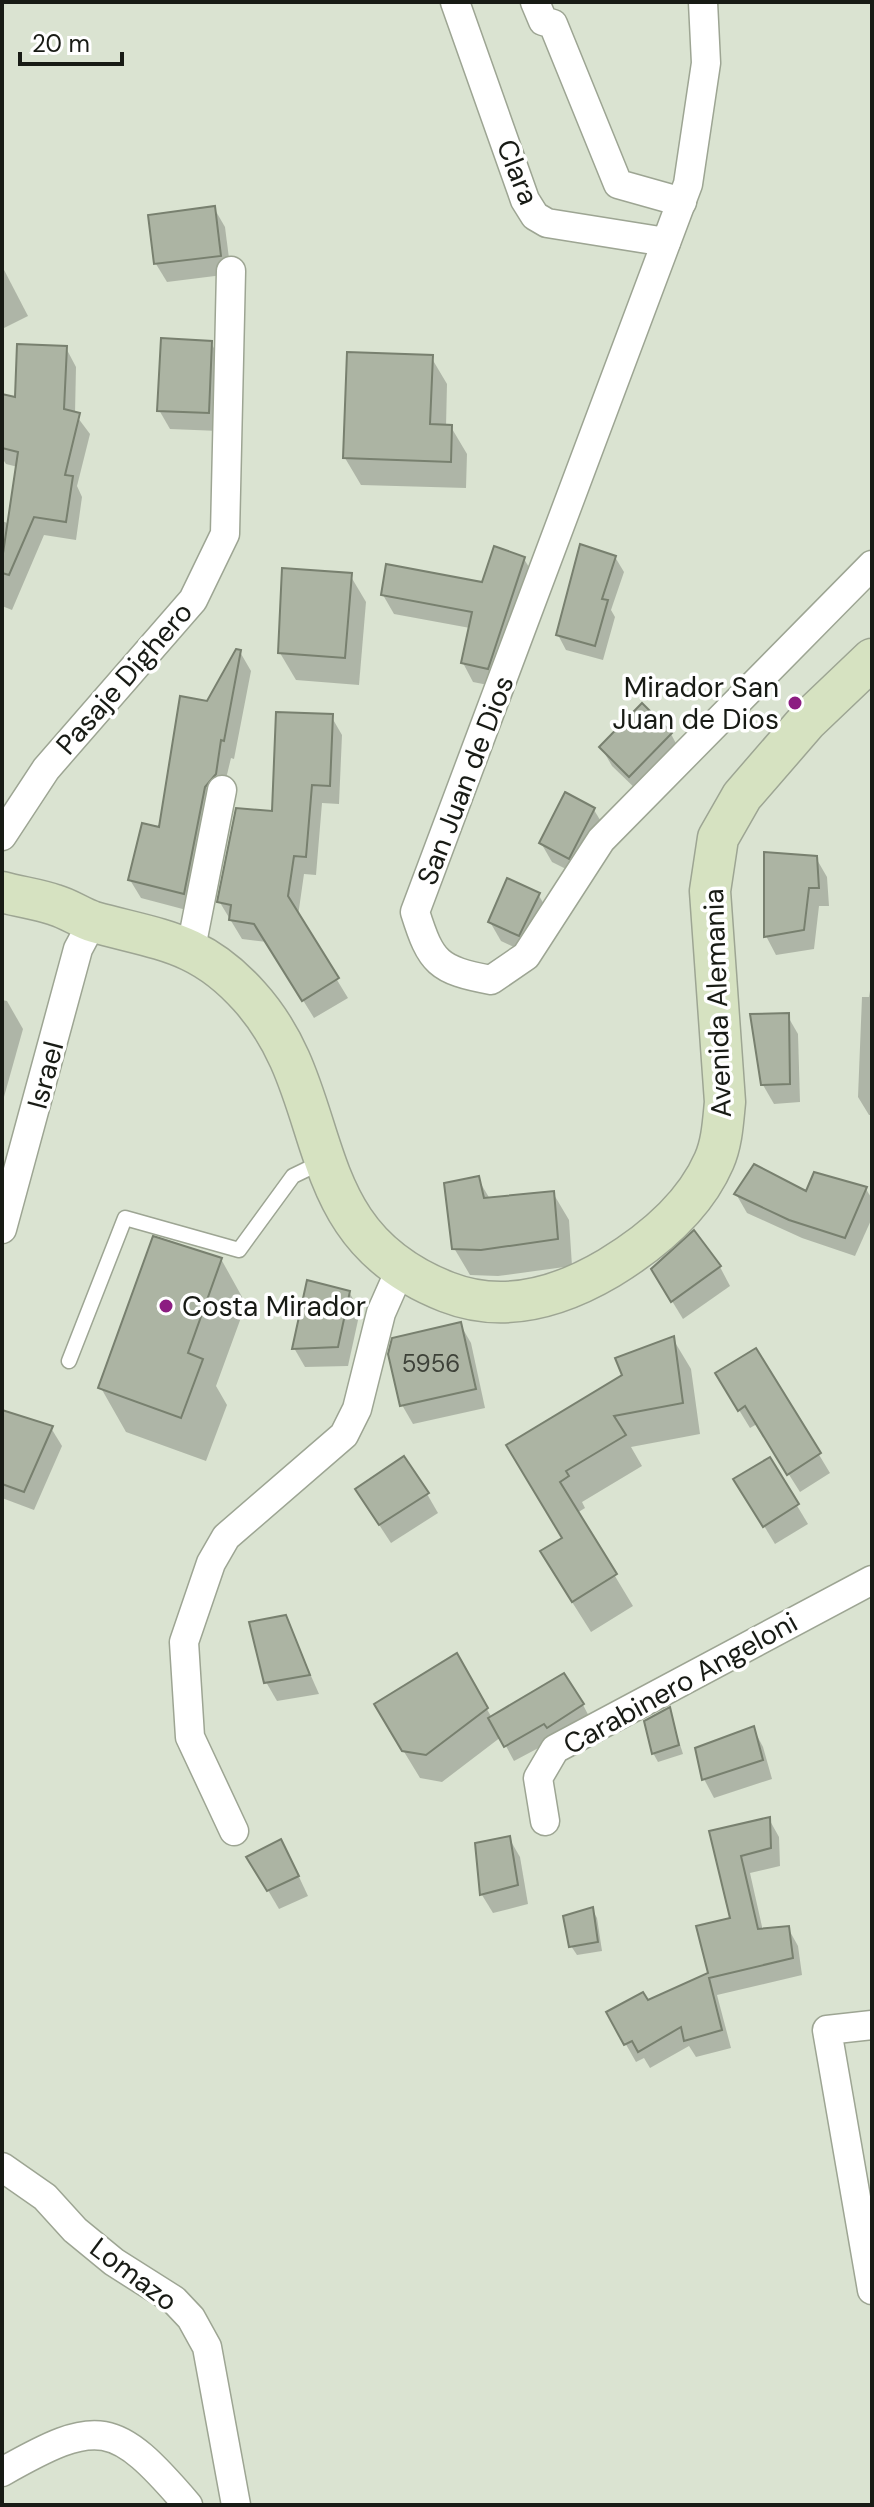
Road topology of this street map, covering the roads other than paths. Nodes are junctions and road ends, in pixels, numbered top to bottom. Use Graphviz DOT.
graph roads {
  1 [pos="455,2"];
  2 [pos="535,2"];
  3 [pos="703,2"];
  4 [pos="682,202"];
  5 [pos="666,242"];
  6 [pos="231,271"];
  7 [pos="872,565"];
  8 [pos="872,659"];
  9 [pos="222,790"];
  10 [pos="2,836"];
  11 [pos="2,892"];
  12 [pos="93,921"];
  13 [pos="191,948"];
  14 [pos="324,1160"];
  15 [pos="2,1229"];
  16 [pos="400,1270"];
  17 [pos="69,1361"];
  18 [pos="872,1580"];
  19 [pos="545,1821"];
  20 [pos="234,1831"];
  21 [pos="872,2025"];
  22 [pos="2,2167"];
  23 [pos="872,2290"];
  24 [pos="2,2472"];
  25 [pos="188,2505"];
  26 [pos="236,2505"];
  1 -- 5 [label="street, Clara"];
  2 -- 4 [label="street"];
  3 -- 4 [label="street, San Juan de Dios"];
  4 -- 5 [label="street, San Juan de Dios"];
  5 -- 7 [label="street, San Juan de Dios"];
  6 -- 10 [label="street, Pasaje Dighero"];
  8 -- 16 [label="main road, Avenida Alemania"];
  9 -- 13 [label="street"];
  11 -- 12 [label="main road, Avenida Alemania"];
  12 -- 13 [label="main road, Avenida Alemania"];
  12 -- 15 [label="street, Israel"];
  13 -- 14 [label="main road, Avenida Alemania"];
  14 -- 16 [label="main road, Avenida Alemania"];
  14 -- 17 [label="lane"];
  16 -- 20 [label="street"];
  18 -- 19 [label="street, Carabinero Angeloni"];
  21 -- 23 [label="street"];
  22 -- 26 [label="street, Lomazo"];
  24 -- 25 [label="street"];
}
